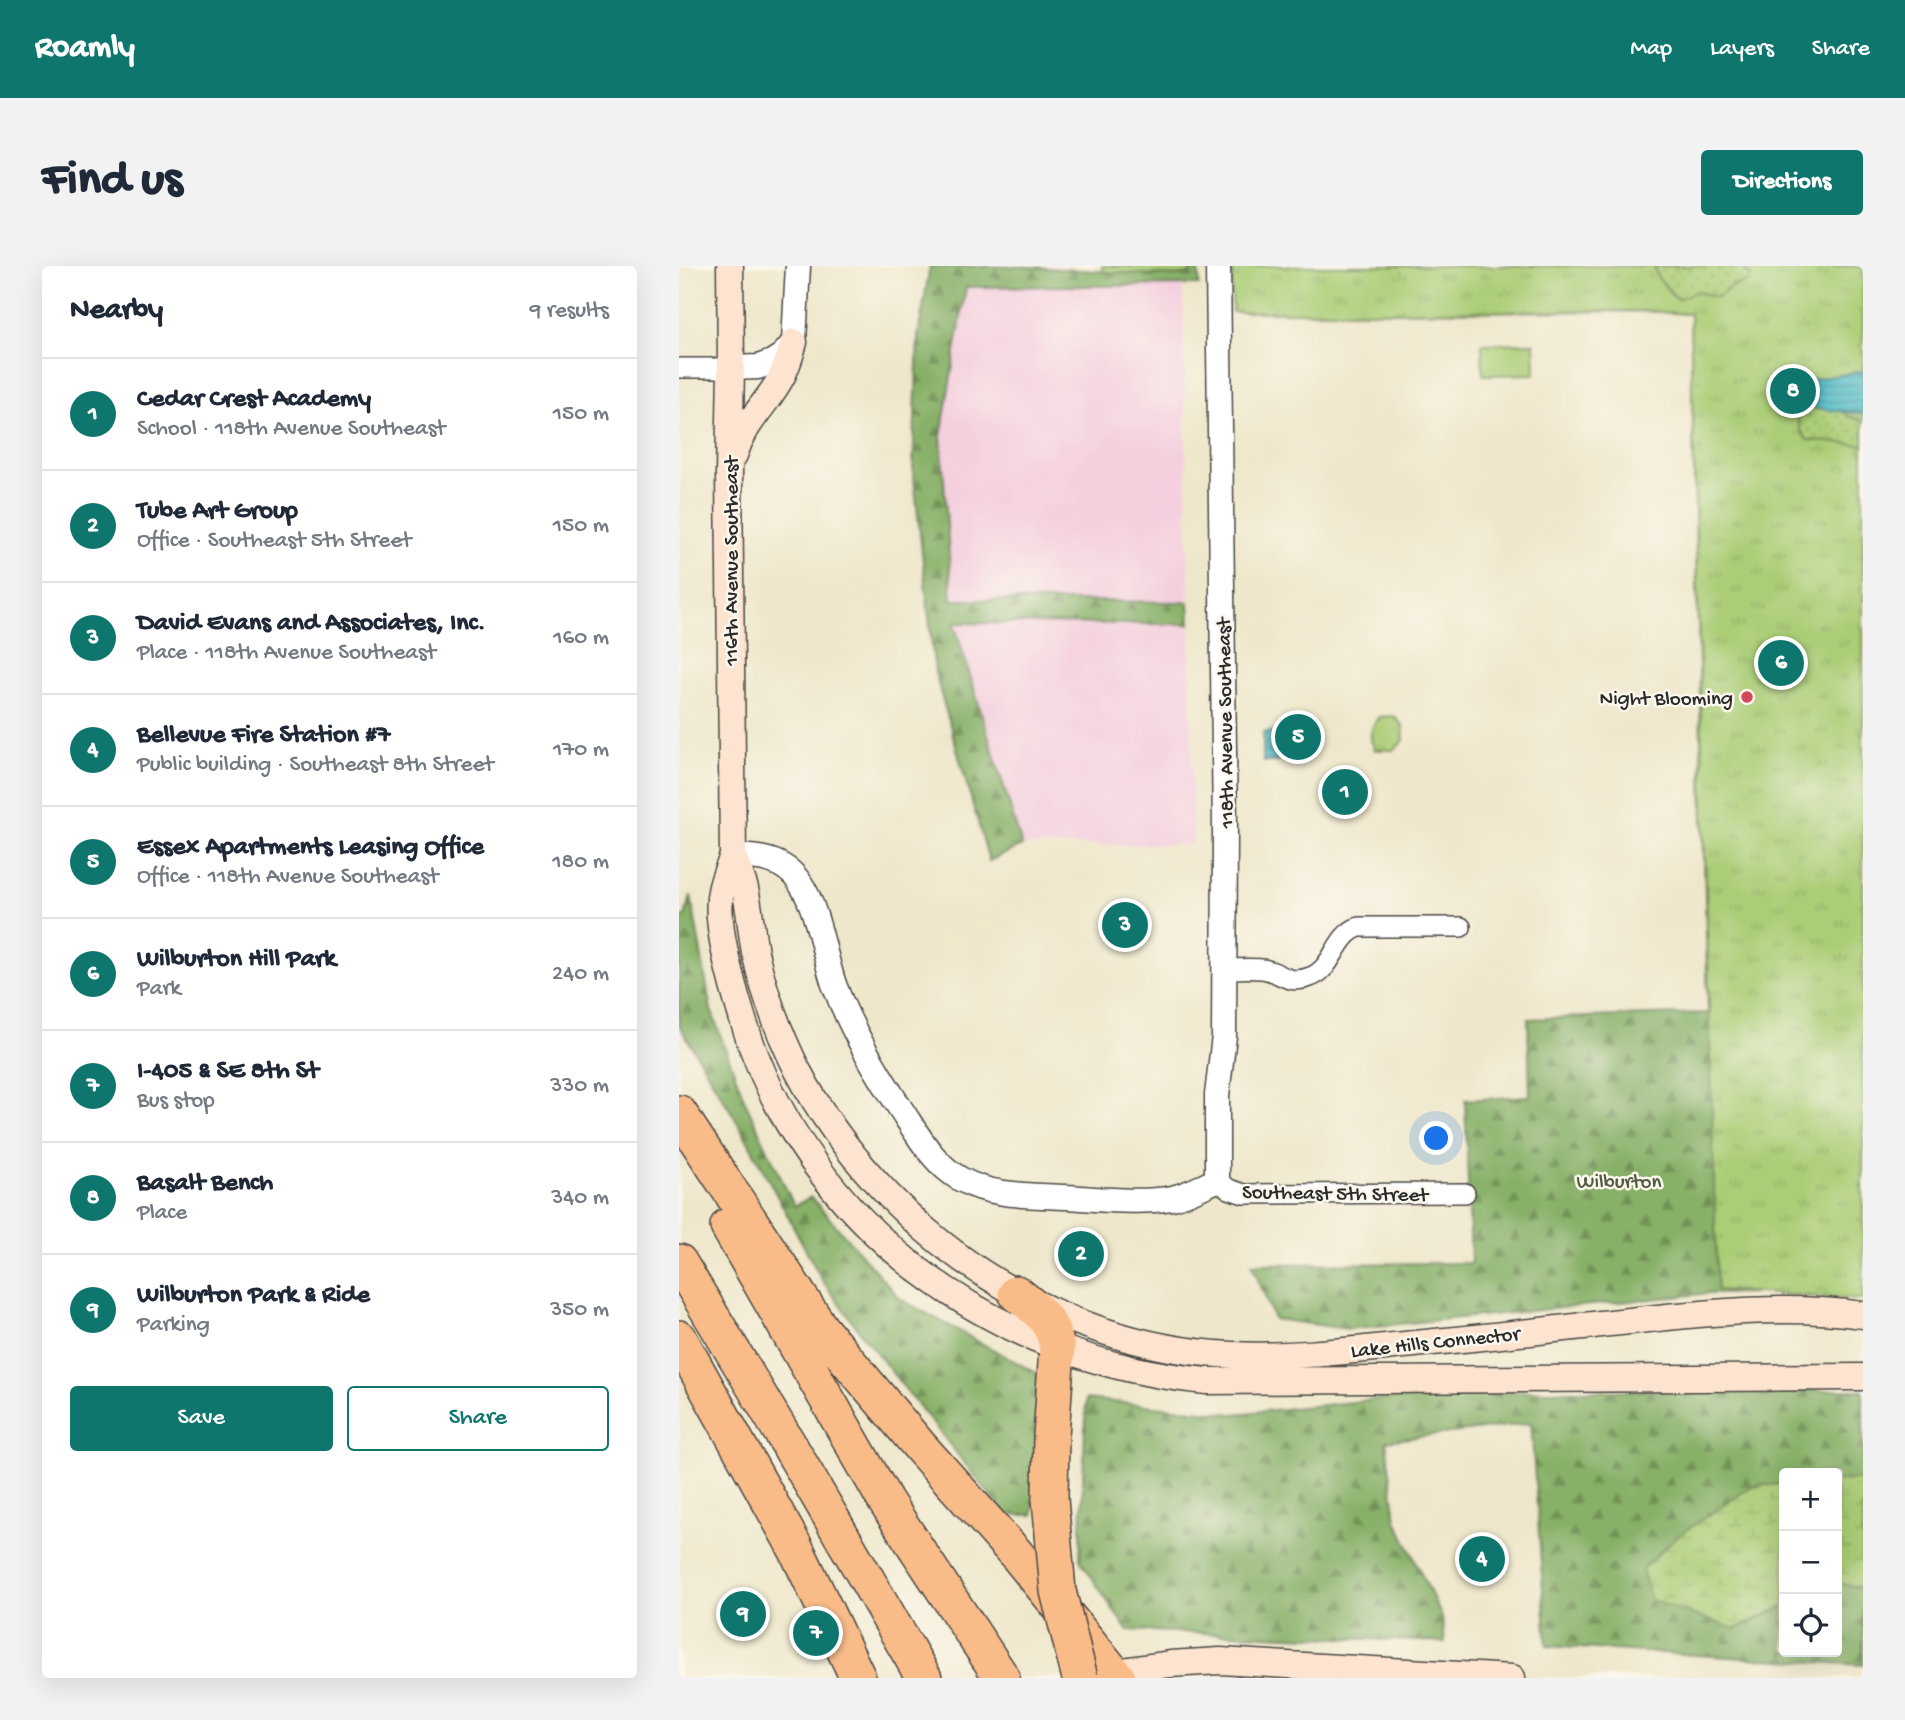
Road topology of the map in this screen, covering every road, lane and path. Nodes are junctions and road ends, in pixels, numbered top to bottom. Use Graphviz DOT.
graph roads {
  1 [pos="730,266"];
  2 [pos="798,266"];
  3 [pos="1218,266"];
  4 [pos="795,342"];
  5 [pos="679,368"];
  6 [pos="731,368"];
  7 [pos="729,474"];
  8 [pos="733,856"];
  9 [pos="1461,927"];
  10 [pos="1223,969"];
  11 [pos="679,1113"];
  12 [pos="679,1141"];
  13 [pos="1216,1180"];
  14 [pos="1465,1193"];
  15 [pos="679,1262"];
  16 [pos="1017,1293"];
  17 [pos="1863,1315"];
  18 [pos="679,1338"];
  19 [pos="1056,1359"];
  20 [pos="1863,1377"];
  21 [pos="995,1667"];
  22 [pos="1112,1676"];
  23 [pos="858,1678"];
  24 [pos="924,1678"];
  25 [pos="1080,1678"];
  26 [pos="1512,1678"];
  1 -- 6 [label="main road, 116th Avenue Southeast"];
  2 -- 4 [label="street"];
  3 -- 10 [label="street, 118th Avenue Southeast"];
  4 -- 6 [label="street"];
  4 -- 7 [label="main road"];
  5 -- 6 [label="street"];
  6 -- 7 [label="main road, 116th Avenue Southeast"];
  7 -- 8 [label="main road, 116th Avenue Southeast"];
  8 -- 13 [label="street, Southeast 5th Street"];
  8 -- 16 [label="main road, 116th Avenue Southeast"];
  8 -- 19 [label="main road, 116th Avenue Southeast"];
  9 -- 10 [label="street"];
  10 -- 13 [label="street, 118th Avenue Southeast"];
  11 -- 22 [label="highway"];
  12 -- 21 [label="highway"];
  13 -- 14 [label="street, Southeast 5th Street"];
  15 -- 24 [label="highway"];
  16 -- 17 [label="main road, Lake Hills Connector"];
  16 -- 19 [label="highway"];
  18 -- 23 [label="highway"];
  19 -- 20 [label="main road, Lake Hills Connector"];
  19 -- 25 [label="highway, bridge"];
  22 -- 26 [label="main road"];
}
